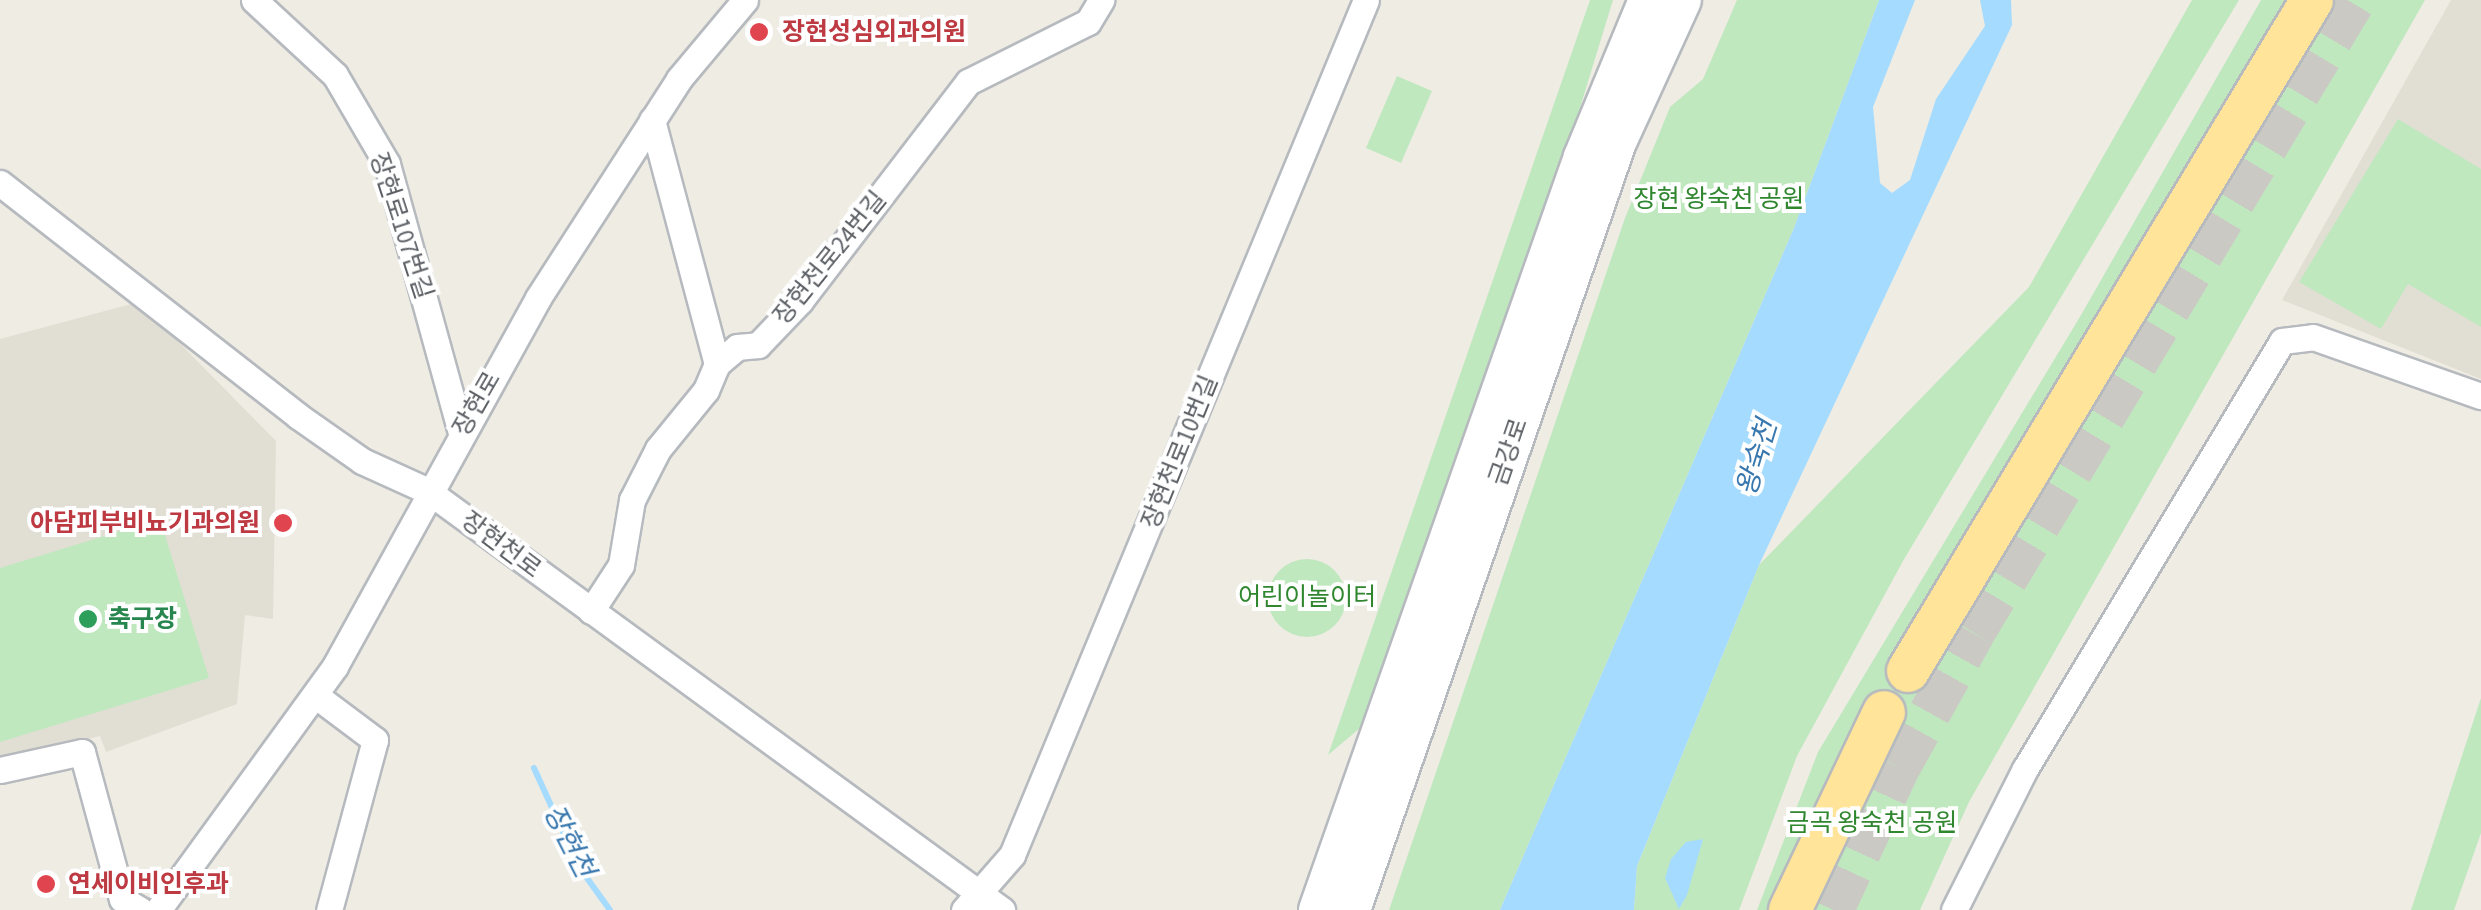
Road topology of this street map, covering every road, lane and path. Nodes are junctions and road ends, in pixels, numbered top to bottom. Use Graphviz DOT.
graph roads {
  1 [pos="255,0"];
  2 [pos="745,0"];
  3 [pos="1101,0"];
  4 [pos="1366,0"];
  5 [pos="1648,0"];
  6 [pos="1682,0"];
  7 [pos="2312,0"];
  8 [pos="652,120"];
  9 [pos="0,184"];
  10 [pos="717,364"];
  11 [pos="2481,396"];
  12 [pos="462,432"];
  13 [pos="428,491"];
  14 [pos="591,611"];
  15 [pos="1908,671"];
  16 [pos="315,694"];
  17 [pos="1884,712"];
  18 [pos="0,770"];
  19 [pos="970,901"];
  20 [pos="140,910"];
  21 [pos="158,910"];
  22 [pos="329,910"];
  23 [pos="1002,910"];
  24 [pos="1318,910"];
  25 [pos="1351,910"];
  26 [pos="1790,910"];
  27 [pos="1954,910"];
  1 -- 12 [label="street, 장현로107번길"];
  2 -- 8 [label="street, 장현로"];
  3 -- 10 [label="street, 장현천로24번길"];
  4 -- 19 [label="street, 장현천로10번길"];
  5 -- 24 [label="main road, 금강로"];
  6 -- 25 [label="main road, 금강로"];
  7 -- 15 [label="highway"];
  8 -- 10 [label="street"];
  8 -- 12 [label="street, 장현로"];
  9 -- 13 [label="street, 장현천로"];
  10 -- 14 [label="street"];
  11 -- 27 [label="street"];
  12 -- 13 [label="street, 장현로"];
  13 -- 14 [label="street, 장현천로"];
  13 -- 16 [label="street, 장현로"];
  14 -- 19 [label="street, 장현천로"];
  16 -- 21 [label="street, 장현로"];
  16 -- 22 [label="street"];
  17 -- 26 [label="highway"];
  18 -- 20 [label="street"];
  19 -- 23 [label="street, 장현천로"];
}
